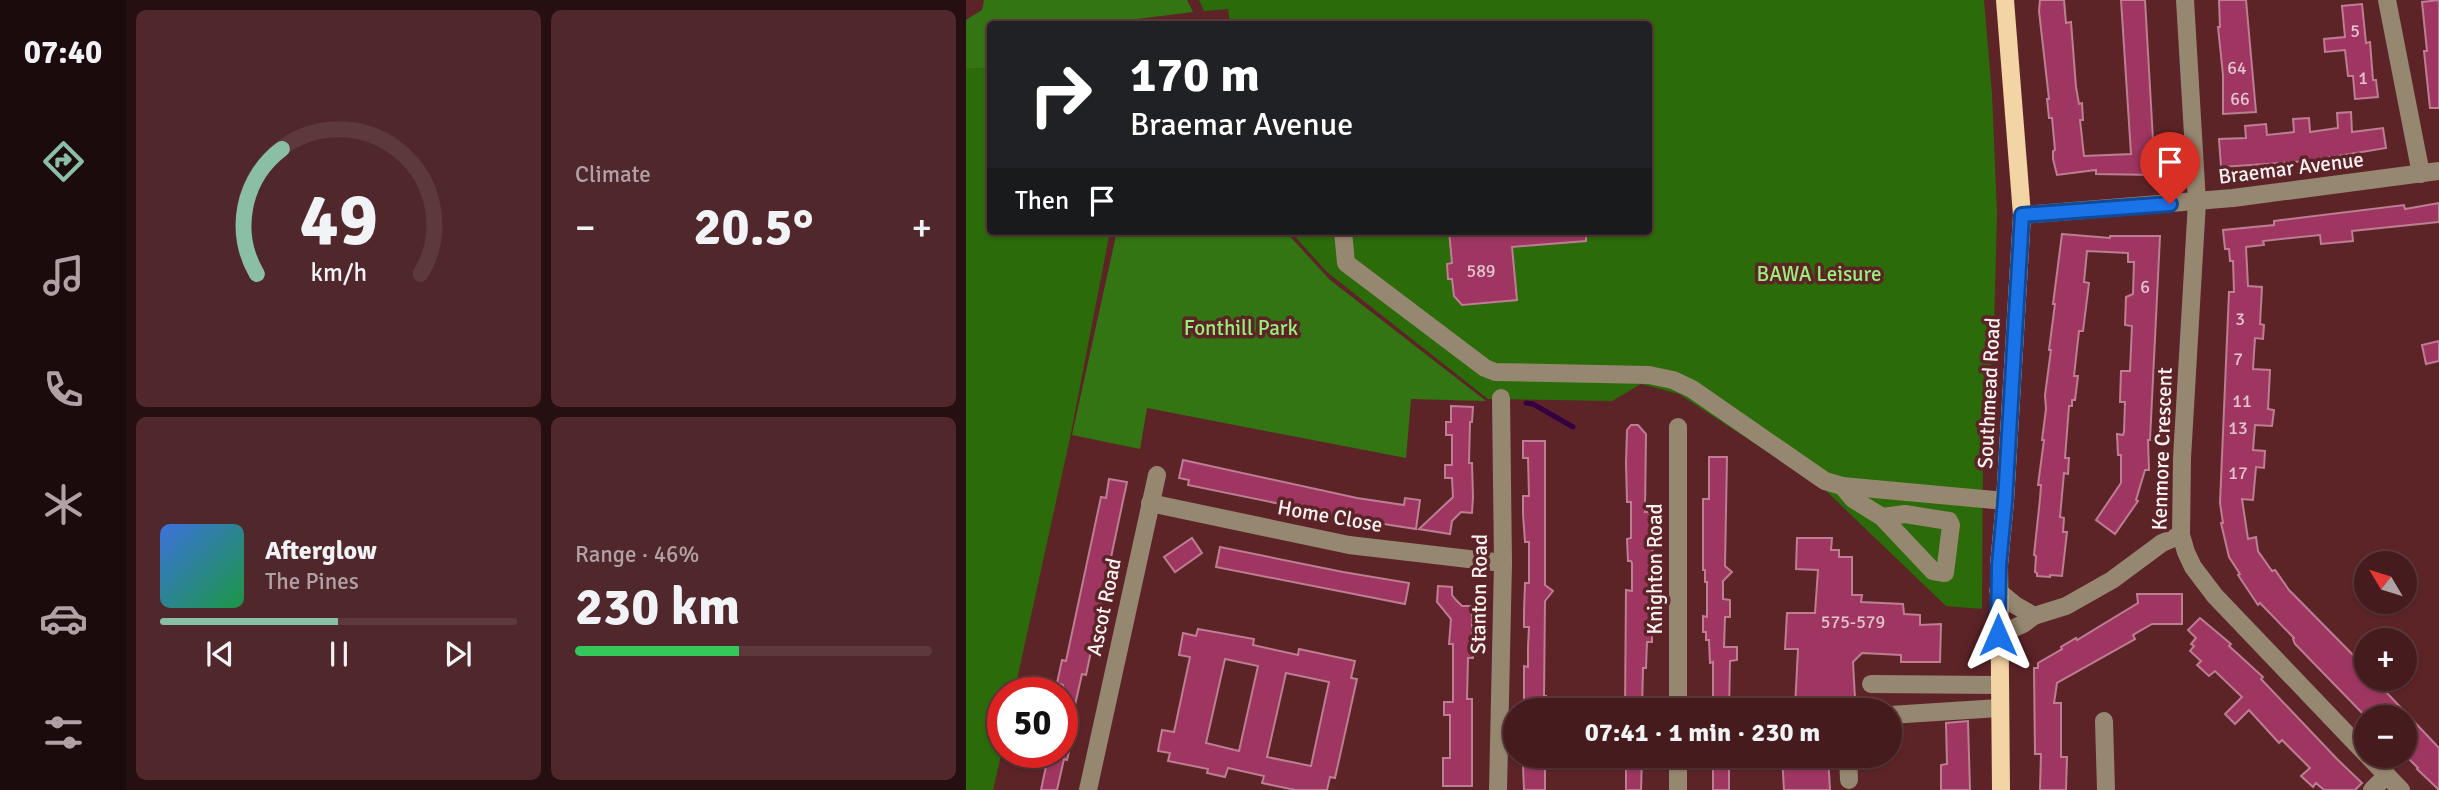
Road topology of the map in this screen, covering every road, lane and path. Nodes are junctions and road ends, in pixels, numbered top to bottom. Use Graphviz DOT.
graph roads {
  1 [pos="2005,0"];
  2 [pos="2185,0"];
  3 [pos="2387,0"];
  4 [pos="2430,172"];
  5 [pos="2197,202"];
  6 [pos="2022,215"];
  7 [pos="1343,235"];
  8 [pos="1501,398"];
  9 [pos="1678,427"];
  10 [pos="1157,475"];
  11 [pos="1843,486"];
  12 [pos="2005,501"];
  13 [pos="1150,503"];
  14 [pos="1882,517"];
  15 [pos="2181,535"];
  16 [pos="1503,563"];
  17 [pos="1998,590"];
  18 [pos="2034,616"];
  19 [pos="1998,635"];
  20 [pos="1871,684"];
  21 [pos="1998,685"];
  22 [pos="1678,698"];
  23 [pos="1999,708"];
  24 [pos="1902,714"];
  25 [pos="2104,721"];
  26 [pos="2354,741"];
  27 [pos="1678,768"];
  28 [pos="1848,768"];
  29 [pos="2380,768"];
  30 [pos="2387,775"];
  31 [pos="1849,780"];
  32 [pos="1088,790"];
  33 [pos="1499,790"];
  34 [pos="1678,790"];
  35 [pos="2001,790"];
  36 [pos="2106,790"];
  37 [pos="2372,790"];
  38 [pos="2401,790"];
  1 -- 6 [label="main road, Southmead Road"];
  2 -- 5 [label="street, Kenmore Crescent"];
  3 -- 4 [label="street"];
  4 -- 5 [label="street, Braemar Avenue"];
  5 -- 6 [label="street, Braemar Avenue"];
  5 -- 15 [label="street, Kenmore Crescent"];
  6 -- 12 [label="main road, Southmead Road"];
  7 -- 11 [label="street"];
  8 -- 16 [label="street, Stanton Road"];
  9 -- 22 [label="street, Knighton Road"];
  10 -- 13 [label="street, Ascot Road"];
  11 -- 12 [label="street"];
  11 -- 14 [label="street"];
  12 -- 17 [label="main road, Southmead Road"];
  13 -- 16 [label="street, Home Close"];
  13 -- 32 [label="street, Ascot Road"];
  15 -- 18 [label="street"];
  15 -- 26 [label="street, Kenmore Crescent"];
  16 -- 33 [label="street, Stanton Road"];
  17 -- 18 [label="street"];
  17 -- 19 [label="main road, Southmead Road"];
  18 -- 19 [label="street"];
  19 -- 21 [label="main road, Southmead Road"];
  20 -- 21 [label="street"];
  21 -- 23 [label="main road, Southmead Road"];
  23 -- 24 [label="street"];
  23 -- 35 [label="main road, Southmead Road"];
  25 -- 36 [label="street"];
  27 -- 34 [label="street"];
  28 -- 31 [label="street"];
  29 -- 30 [label="street, Kenmore Crescent"];
  30 -- 37 [label="street"];
  30 -- 38 [label="street, Kenmore Crescent"];
}
